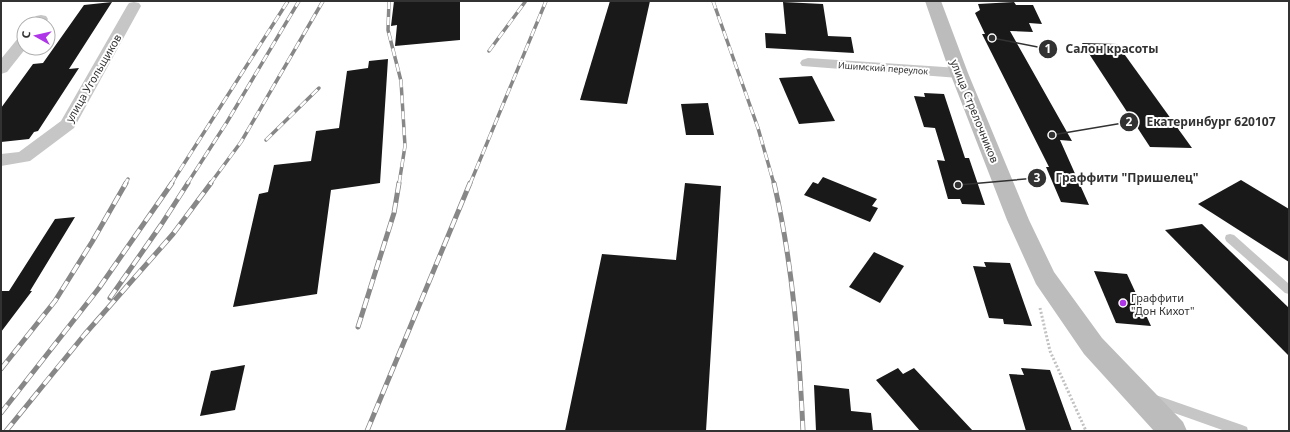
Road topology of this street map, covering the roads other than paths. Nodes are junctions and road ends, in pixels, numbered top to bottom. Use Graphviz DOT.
graph roads {
  1 [pos="933,1"];
  2 [pos="134,6"];
  3 [pos="16,50"];
  4 [pos="808,63"];
  5 [pos="1,69"];
  6 [pos="959,74"];
  7 [pos="1,160"];
  8 [pos="1230,238"];
  9 [pos="1289,290"];
  10 [pos="1140,396"];
  11 [pos="1173,431"];
  12 [pos="1242,431"];
  1 -- 6 [label="main road, улица Стрелочников"];
  2 -- 7 [label="street, улица Угольщиков"];
  3 -- 5 [label="street"];
  4 -- 6 [label="street, Ишимский переулок"];
  6 -- 10 [label="main road, улица Стрелочников"];
  8 -- 9 [label="lane"];
  10 -- 11 [label="main road, улица Стрелочников"];
  10 -- 12 [label="lane"];
}
